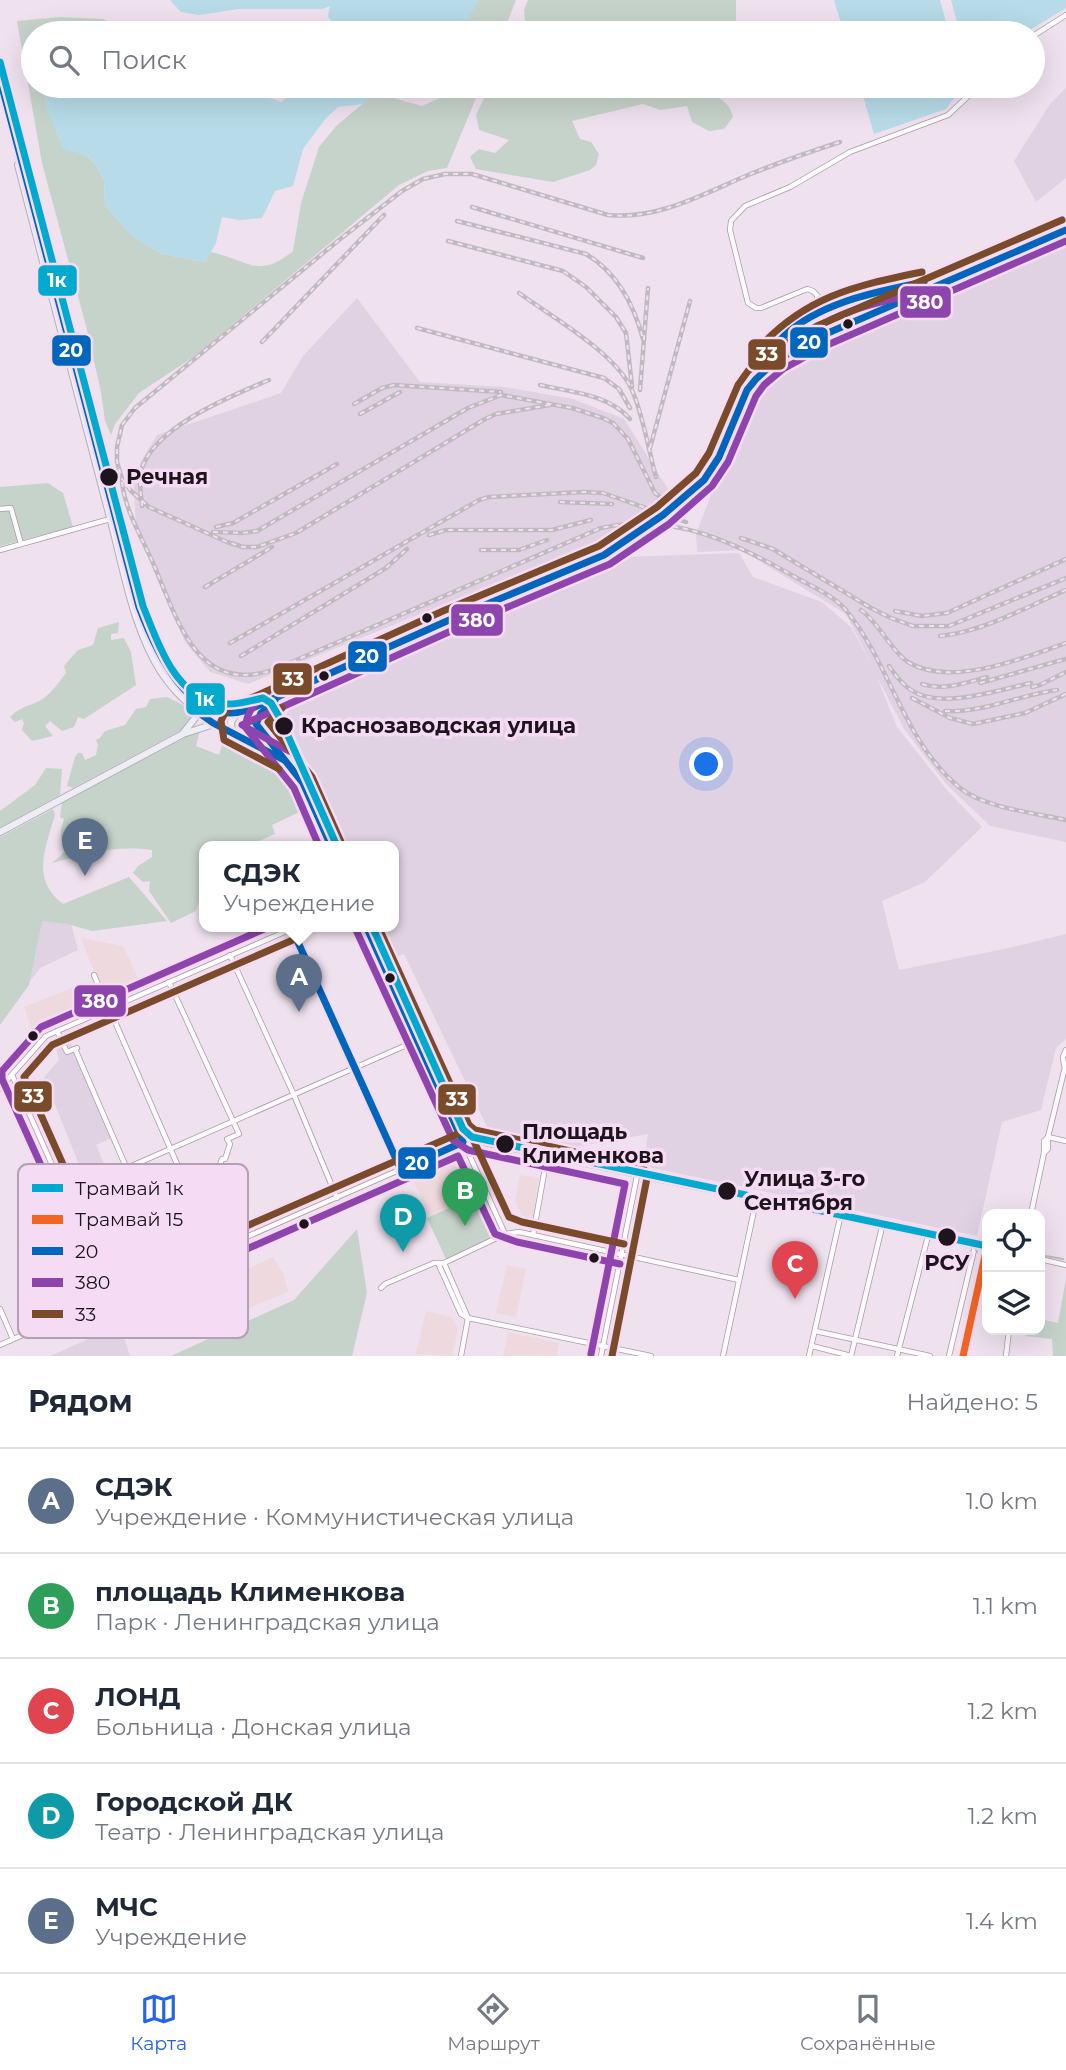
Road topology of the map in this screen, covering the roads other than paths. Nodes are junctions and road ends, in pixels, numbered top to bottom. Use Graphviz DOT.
graph roads {
  1 [pos="1066,15"];
  2 [pos="1045,28"];
  3 [pos="0,79"];
  4 [pos="2,95"];
  5 [pos="966,98"];
  6 [pos="1066,223"];
  7 [pos="1066,230"];
  8 [pos="867,293"];
  9 [pos="817,298"];
  10 [pos="830,309"];
  11 [pos="871,315"];
  12 [pos="812,318"];
  13 [pos="821,336"];
  14 [pos="684,497"];
  15 [pos="0,509"];
  16 [pos="113,518"];
  17 [pos="21,544"];
  18 [pos="0,550"];
  19 [pos="286,692"];
  20 [pos="215,709"];
  21 [pos="263,711"];
  22 [pos="199,713"];
  23 [pos="240,713"];
  24 [pos="216,724"];
  25 [pos="256,724"];
  26 [pos="232,733"];
  27 [pos="183,734"];
  28 [pos="243,738"];
  29 [pos="273,748"];
  30 [pos="284,761"];
  31 [pos="0,832"];
  32 [pos="329,841"];
  33 [pos="285,932"];
  34 [pos="297,932"];
  35 [pos="369,932"];
  36 [pos="230,955"];
  37 [pos="94,975"];
  38 [pos="169,982"];
  39 [pos="108,1008"];
  40 [pos="57,1031"];
  41 [pos="418,1041"];
  42 [pos="1066,1050"];
  43 [pos="1065,1065"];
  44 [pos="354,1068"];
  45 [pos="12,1075"];
  46 [pos="0,1088"];
  47 [pos="294,1095"];
  48 [pos="233,1122"];
  49 [pos="460,1132"];
  50 [pos="1048,1137"];
  51 [pos="470,1140"];
  52 [pos="1066,1140"];
  53 [pos="464,1145"];
  54 [pos="171,1149"];
  55 [pos="547,1157"];
  56 [pos="52,1164"];
  57 [pos="125,1164"];
  58 [pos="136,1164"];
  59 [pos="177,1164"];
  60 [pos="221,1164"];
  61 [pos="401,1170"];
  62 [pos="637,1176"];
  63 [pos="337,1198"];
  64 [pos="757,1200"];
  65 [pos="1032,1209"];
  66 [pos="840,1218"];
  67 [pos="500,1225"];
  68 [pos="882,1227"];
  69 [pos="519,1232"];
  70 [pos="505,1234"];
  71 [pos="533,1235"];
  72 [pos="248,1237"];
  73 [pos="928,1237"];
  74 [pos="975,1246"];
  75 [pos="982,1247"];
  76 [pos="622,1254"];
  77 [pos="1045,1260"];
  78 [pos="441,1263"];
  79 [pos="1066,1265"];
  80 [pos="739,1280"];
  81 [pos="382,1289"];
  82 [pos="0,1309"];
  83 [pos="468,1318"];
  84 [pos="815,1331"];
  85 [pos="1008,1335"];
  86 [pos="18,1337"];
  87 [pos="13,1339"];
  88 [pos="854,1339"];
  89 [pos="0,1345"];
  90 [pos="603,1346"];
  91 [pos="812,1346"];
  92 [pos="899,1348"];
  93 [pos="461,1356"];
  94 [pos="601,1356"];
  95 [pos="651,1356"];
  96 [pos="723,1356"];
  97 [pos="809,1356"];
  98 [pos="851,1356"];
  99 [pos="897,1356"];
  100 [pos="930,1356"];
  101 [pos="948,1356"];
  102 [pos="1006,1356"];
  1 -- 2 [label="street"];
  3 -- 4 [label="main road"];
  4 -- 16 [label="main road"];
  5 -- 9 [label="street"];
  6 -- 8 [label="main road"];
  7 -- 11 [label="main road"];
  8 -- 10 [label="main road"];
  8 -- 11 [label="main road"];
  9 -- 10 [label="street"];
  9 -- 12 [label="street"];
  10 -- 12 [label="main road"];
  11 -- 13 [label="main road"];
  12 -- 13 [label="main road"];
  12 -- 14 [label="main road"];
  13 -- 14 [label="main road"];
  14 -- 19 [label="main road, bridge"];
  15 -- 17 [label="street"];
  16 -- 17 [label="street"];
  16 -- 20 [label="main road"];
  16 -- 22 [label="main road"];
  17 -- 18 [label="street"];
  19 -- 21 [label="main road"];
  19 -- 23 [label="main road"];
  20 -- 22 [label="main road"];
  20 -- 23 [label="main road"];
  21 -- 25 [label="main road"];
  21 -- 29 [label="main road"];
  22 -- 24 [label="main road"];
  22 -- 27 [label="main road"];
  23 -- 25 [label="street"];
  23 -- 26 [label="main road"];
  24 -- 26 [label="main road"];
  24 -- 27 [label="main road"];
  25 -- 28 [label="main road"];
  25 -- 29 [label="street"];
  26 -- 28 [label="main road"];
  27 -- 31 [label="main road"];
  28 -- 30 [label="street"];
  29 -- 30 [label="street"];
  30 -- 32 [label="street"];
  33 -- 36 [label="street"];
  34 -- 44 [label="street"];
  35 -- 41 [label="street"];
  36 -- 38 [label="street"];
  36 -- 47 [label="street"];
  37 -- 39 [label="street"];
  38 -- 39 [label="street"];
  38 -- 48 [label="street"];
  39 -- 40 [label="street"];
  39 -- 54 [label="street"];
  40 -- 45 [label="street"];
  40 -- 57 [label="street"];
  41 -- 44 [label="street"];
  41 -- 49 [label="street"];
  42 -- 43 [label="street"];
  43 -- 50 [label="street"];
  44 -- 47 [label="street"];
  44 -- 61 [label="street"];
  45 -- 46 [label="street"];
  45 -- 56 [label="street"];
  47 -- 48 [label="street"];
  47 -- 63 [label="street"];
  48 -- 54 [label="street"];
  48 -- 60 [label="street"];
  49 -- 51 [label="street"];
  49 -- 53 [label="street"];
  50 -- 52 [label="street"];
  50 -- 65 [label="street"];
  51 -- 53 [label="street"];
  51 -- 55 [label="street"];
  53 -- 61 [label="street"];
  53 -- 67 [label="street"];
  54 -- 58 [label="street"];
  54 -- 59 [label="street"];
  55 -- 62 [label="street"];
  55 -- 71 [label="street"];
  61 -- 63 [label="street"];
  62 -- 64 [label="street"];
  62 -- 76 [label="street"];
  63 -- 72 [label="street"];
  64 -- 66 [label="street"];
  64 -- 80 [label="street"];
  66 -- 68 [label="street"];
  66 -- 84 [label="street"];
  67 -- 69 [label="street"];
  67 -- 70 [label="street"];
  68 -- 73 [label="street"];
  68 -- 88 [label="street"];
  69 -- 70 [label="street"];
  69 -- 71 [label="street"];
  70 -- 78 [label="street"];
  71 -- 76 [label="street"];
  73 -- 74 [label="street"];
  73 -- 92 [label="street"];
  74 -- 75 [label="street"];
  74 -- 101 [label="street"];
  76 -- 80 [label="street"];
  76 -- 90 [label="street"];
  77 -- 79 [label="street"];
  78 -- 81 [label="street"];
  78 -- 83 [label="street"];
  80 -- 96 [label="street"];
  82 -- 87 [label="street"];
  83 -- 90 [label="street"];
  83 -- 93 [label="street"];
  84 -- 88 [label="street"];
  84 -- 91 [label="street"];
  85 -- 102 [label="street"];
  86 -- 87 [label="street"];
  87 -- 89 [label="street"];
  88 -- 92 [label="street"];
  88 -- 98 [label="street"];
  90 -- 94 [label="street"];
  90 -- 95 [label="street"];
  91 -- 97 [label="street"];
  91 -- 98 [label="street"];
  92 -- 99 [label="street"];
  92 -- 100 [label="street"];
}
